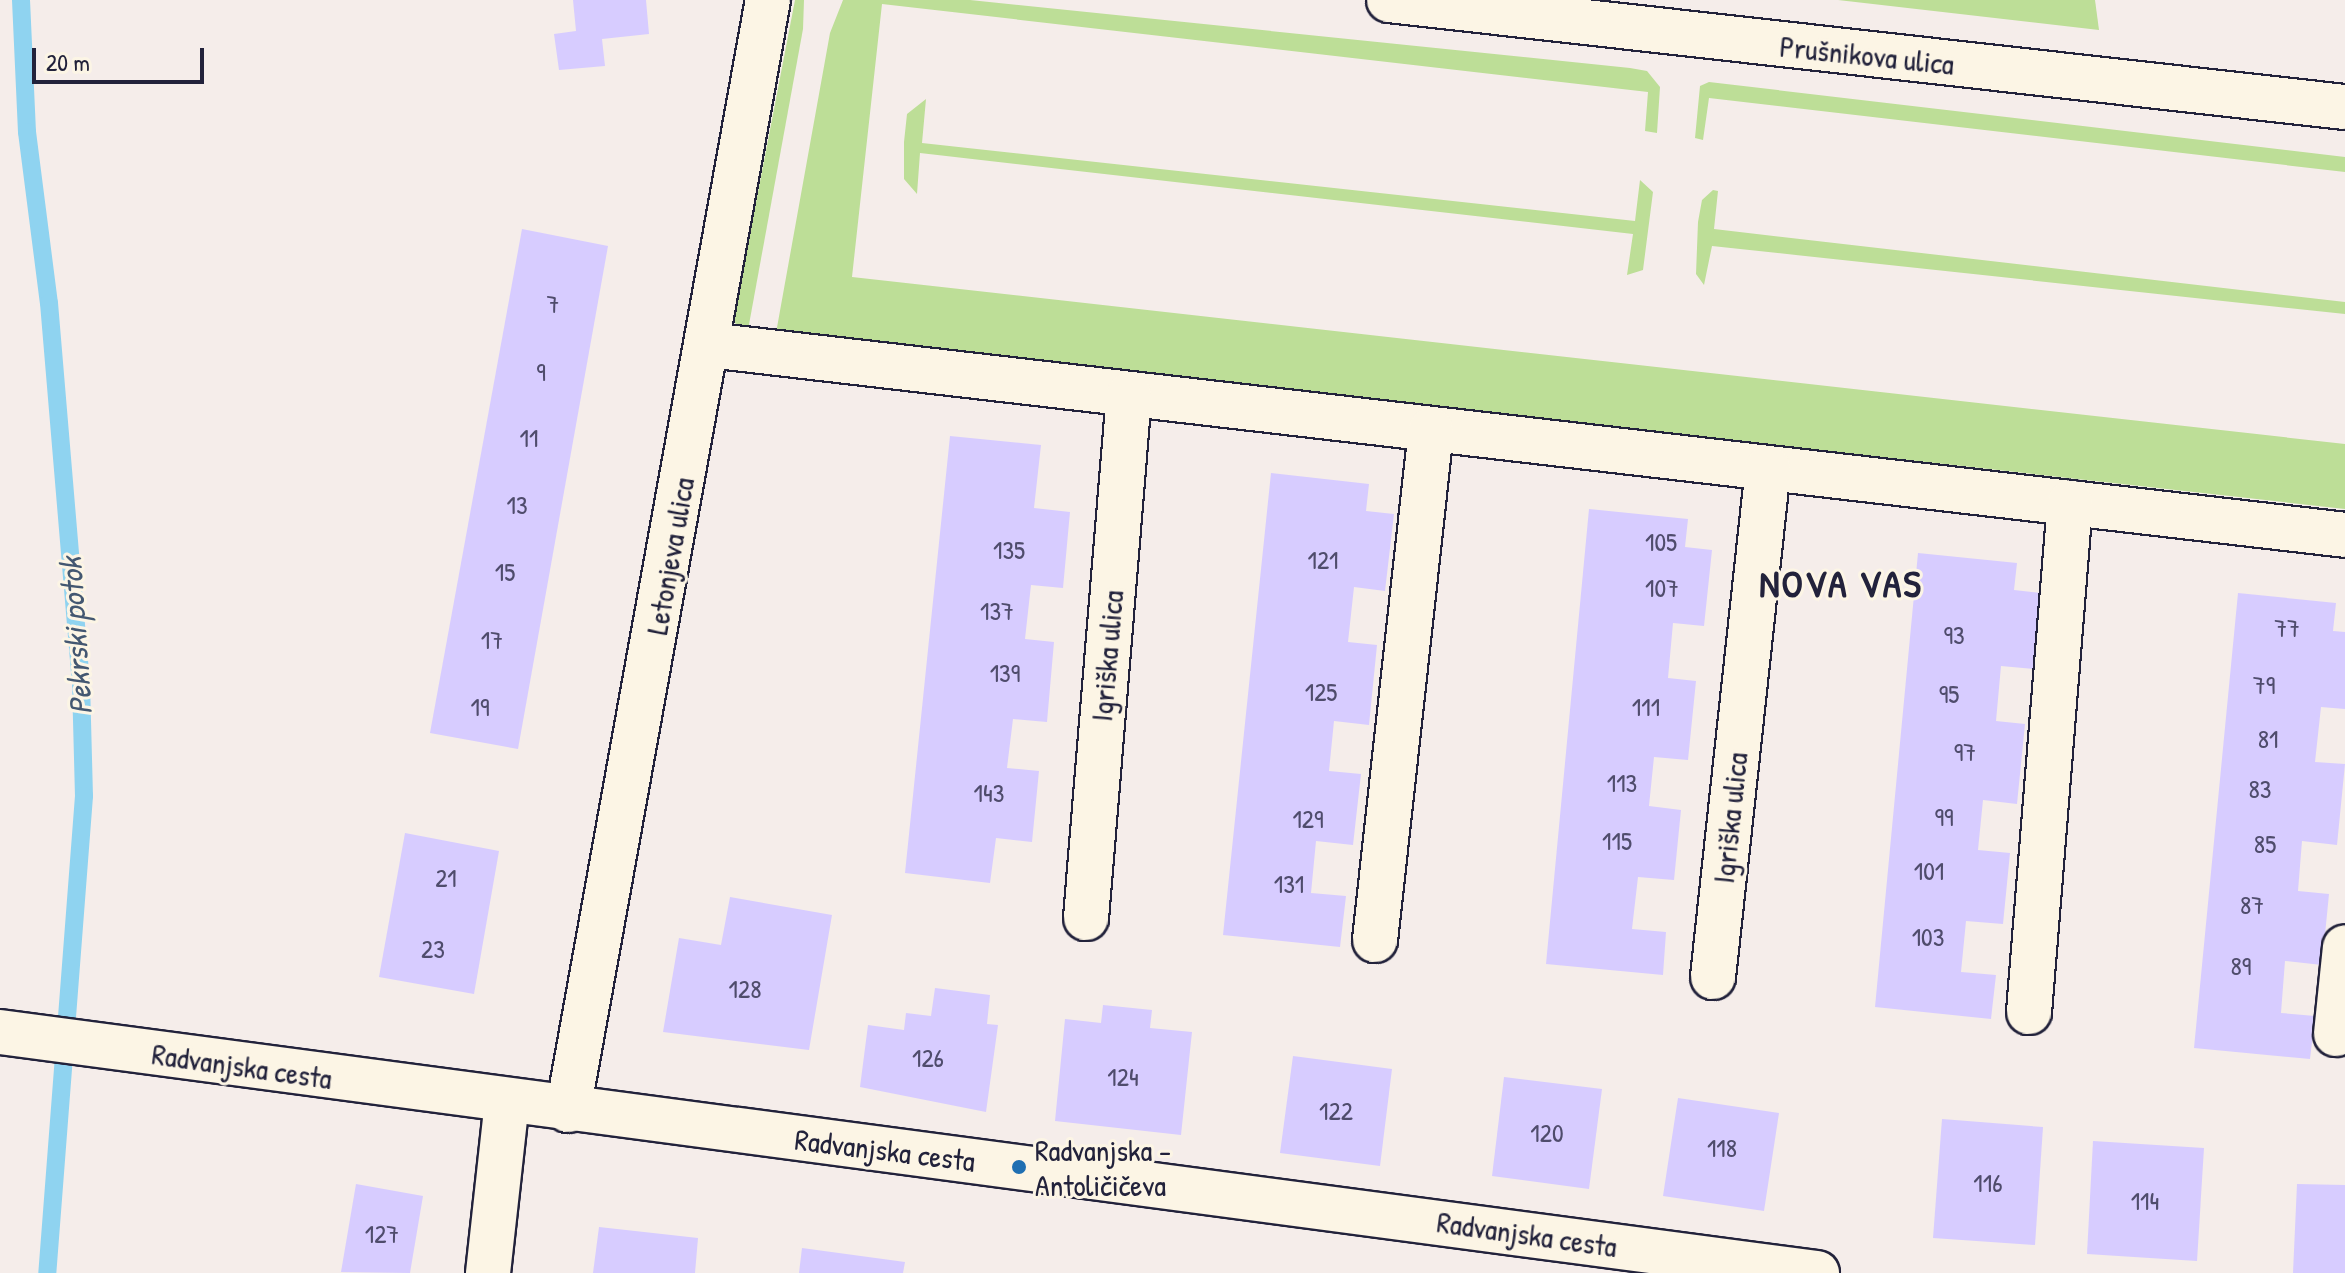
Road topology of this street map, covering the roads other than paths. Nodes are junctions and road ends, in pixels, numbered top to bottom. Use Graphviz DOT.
graph roads {
  1 [pos="768,0"];
  2 [pos="1389,0"];
  3 [pos="2345,107"];
  4 [pos="709,345"];
  5 [pos="1129,395"];
  6 [pos="1431,430"];
  7 [pos="1768,468"];
  8 [pos="2070,503"];
  9 [pos="2345,535"];
  10 [pos="1086,918"];
  11 [pos="1375,940"];
  12 [pos="2345,947"];
  13 [pos="1713,977"];
  14 [pos="2029,1012"];
  15 [pos="13,1034"];
  16 [pos="2336,1034"];
  17 [pos="507,1102"];
  18 [pos="568,1110"];
  19 [pos="488,1273"];
  20 [pos="1817,1273"];
  1 -- 4 [label="street, Letonjeva ulica"];
  2 -- 3 [label="street, Prušnikova ulica"];
  4 -- 5 [label="street"];
  4 -- 18 [label="street, Letonjeva ulica"];
  5 -- 6 [label="street"];
  5 -- 10 [label="street, Igriška ulica"];
  6 -- 7 [label="street"];
  6 -- 11 [label="street"];
  7 -- 8 [label="street"];
  7 -- 13 [label="street, Igriška ulica"];
  8 -- 9 [label="street"];
  8 -- 14 [label="street"];
  12 -- 16 [label="street"];
  15 -- 17 [label="street, Radvanjska cesta"];
  17 -- 18 [label="street, Radvanjska cesta"];
  17 -- 19 [label="street"];
  18 -- 20 [label="street, Radvanjska cesta"];
}
